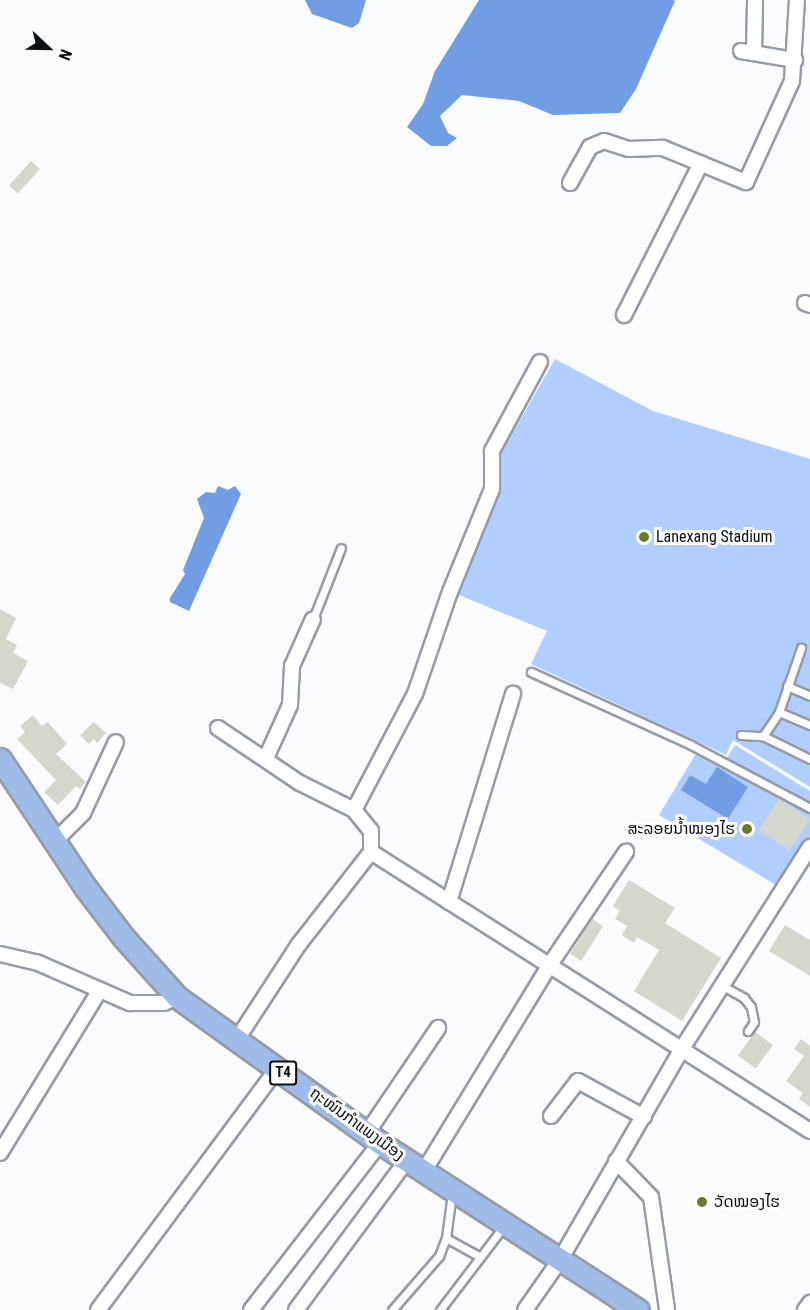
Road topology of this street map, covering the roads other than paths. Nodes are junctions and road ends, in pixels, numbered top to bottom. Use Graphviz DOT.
graph roads {
  1 [pos="756,0"];
  2 [pos="797,0"];
  3 [pos="795,60"];
  4 [pos="701,163"];
  5 [pos="570,183"];
  6 [pos="624,315"];
  7 [pos="540,362"];
  8 [pos="341,548"];
  9 [pos="313,619"];
  10 [pos="801,648"];
  11 [pos="531,672"];
  12 [pos="787,686"];
  13 [pos="513,694"];
  14 [pos="810,696"];
  15 [pos="779,712"];
  16 [pos="810,725"];
  17 [pos="218,728"];
  18 [pos="741,735"];
  19 [pos="763,736"];
  20 [pos="116,742"];
  21 [pos="266,758"];
  22 [pos="0,759"];
  23 [pos="810,759"];
  24 [pos="810,808"];
  25 [pos="354,810"];
  26 [pos="55,841"];
  27 [pos="810,847"];
  28 [pos="371,852"];
  29 [pos="627,852"];
  30 [pos="449,902"];
  31 [pos="0,954"];
  32 [pos="549,966"];
  33 [pos="721,985"];
  34 [pos="100,990"];
  35 [pos="177,997"];
  36 [pos="438,1028"];
  37 [pos="748,1031"];
  38 [pos="236,1041"];
  39 [pos="682,1047"];
  40 [pos="277,1070"];
  41 [pos="551,1116"];
  42 [pos="644,1117"];
  43 [pos="810,1131"];
  44 [pos="374,1138"];
  45 [pos="0,1153"];
  46 [pos="616,1161"];
  47 [pos="416,1166"];
  48 [pos="452,1189"];
  49 [pos="505,1224"];
  50 [pos="446,1238"];
  51 [pos="480,1257"];
  52 [pos="560,1260"];
  53 [pos="810,1302"];
  54 [pos="628,1307"];
  55 [pos="98,1310"];
  56 [pos="251,1310"];
  57 [pos="296,1310"];
  58 [pos="392,1310"];
  59 [pos="440,1310"];
  60 [pos="525,1310"];
  61 [pos="667,1310"];
  62 [pos="805,1310"];
  1 -- 3 [label="street"];
  2 -- 3 [label="street"];
  3 -- 4 [label="street"];
  4 -- 5 [label="street"];
  4 -- 6 [label="street"];
  7 -- 25 [label="street"];
  8 -- 9 [label="lane"];
  9 -- 21 [label="street"];
  10 -- 12 [label="lane"];
  11 -- 24 [label="lane"];
  12 -- 14 [label="lane"];
  12 -- 15 [label="lane"];
  13 -- 30 [label="street"];
  15 -- 16 [label="lane"];
  15 -- 19 [label="lane"];
  17 -- 21 [label="street"];
  18 -- 19 [label="lane"];
  19 -- 23 [label="lane"];
  20 -- 26 [label="street"];
  21 -- 25 [label="street"];
  22 -- 26 [label="main road, ຖະໜົນກຳແພງເມືອງ / T4"];
  25 -- 28 [label="street"];
  26 -- 35 [label="main road, ຖະໜົນກຳແພງເມືອງ / T4"];
  27 -- 33 [label="street"];
  28 -- 30 [label="street"];
  28 -- 38 [label="street"];
  29 -- 32 [label="street"];
  30 -- 32 [label="street"];
  31 -- 34 [label="street"];
  32 -- 39 [label="street"];
  32 -- 47 [label="street"];
  33 -- 37 [label="lane"];
  33 -- 39 [label="street"];
  34 -- 35 [label="street"];
  34 -- 45 [label="street"];
  35 -- 38 [label="main road, ຖະໜົນກຳແພງເມືອງ / T4"];
  36 -- 44 [label="street"];
  38 -- 40 [label="main road, ຖະໜົນກຳແພງເມືອງ / T4"];
  39 -- 42 [label="street"];
  39 -- 43 [label="street"];
  40 -- 44 [label="main road, ຖະໜົນກຳແພງເມືອງ / T4"];
  40 -- 55 [label="street"];
  41 -- 42 [label="street"];
  42 -- 46 [label="street"];
  44 -- 47 [label="main road, ຖະໜົນກຳແພງເມືອງ / T4"];
  44 -- 56 [label="street"];
  46 -- 52 [label="street"];
  46 -- 61 [label="street"];
  47 -- 48 [label="main road, ຖະໜົນກຳແພງເມືອງ / T4"];
  47 -- 57 [label="street"];
  48 -- 49 [label="main road, ຖະໜົນກຳແພງເມືອງ / T4"];
  48 -- 50 [label="lane"];
  49 -- 51 [label="lane"];
  49 -- 52 [label="main road, ຖະໜົນກຳແພງເມືອງ / T4"];
  50 -- 51 [label="lane"];
  50 -- 58 [label="lane"];
  51 -- 59 [label="lane"];
  52 -- 54 [label="main road, ຖະໜົນກຳແພງເມືອງ / T4"];
  52 -- 60 [label="street"];
  53 -- 62 [label="street"];
}
